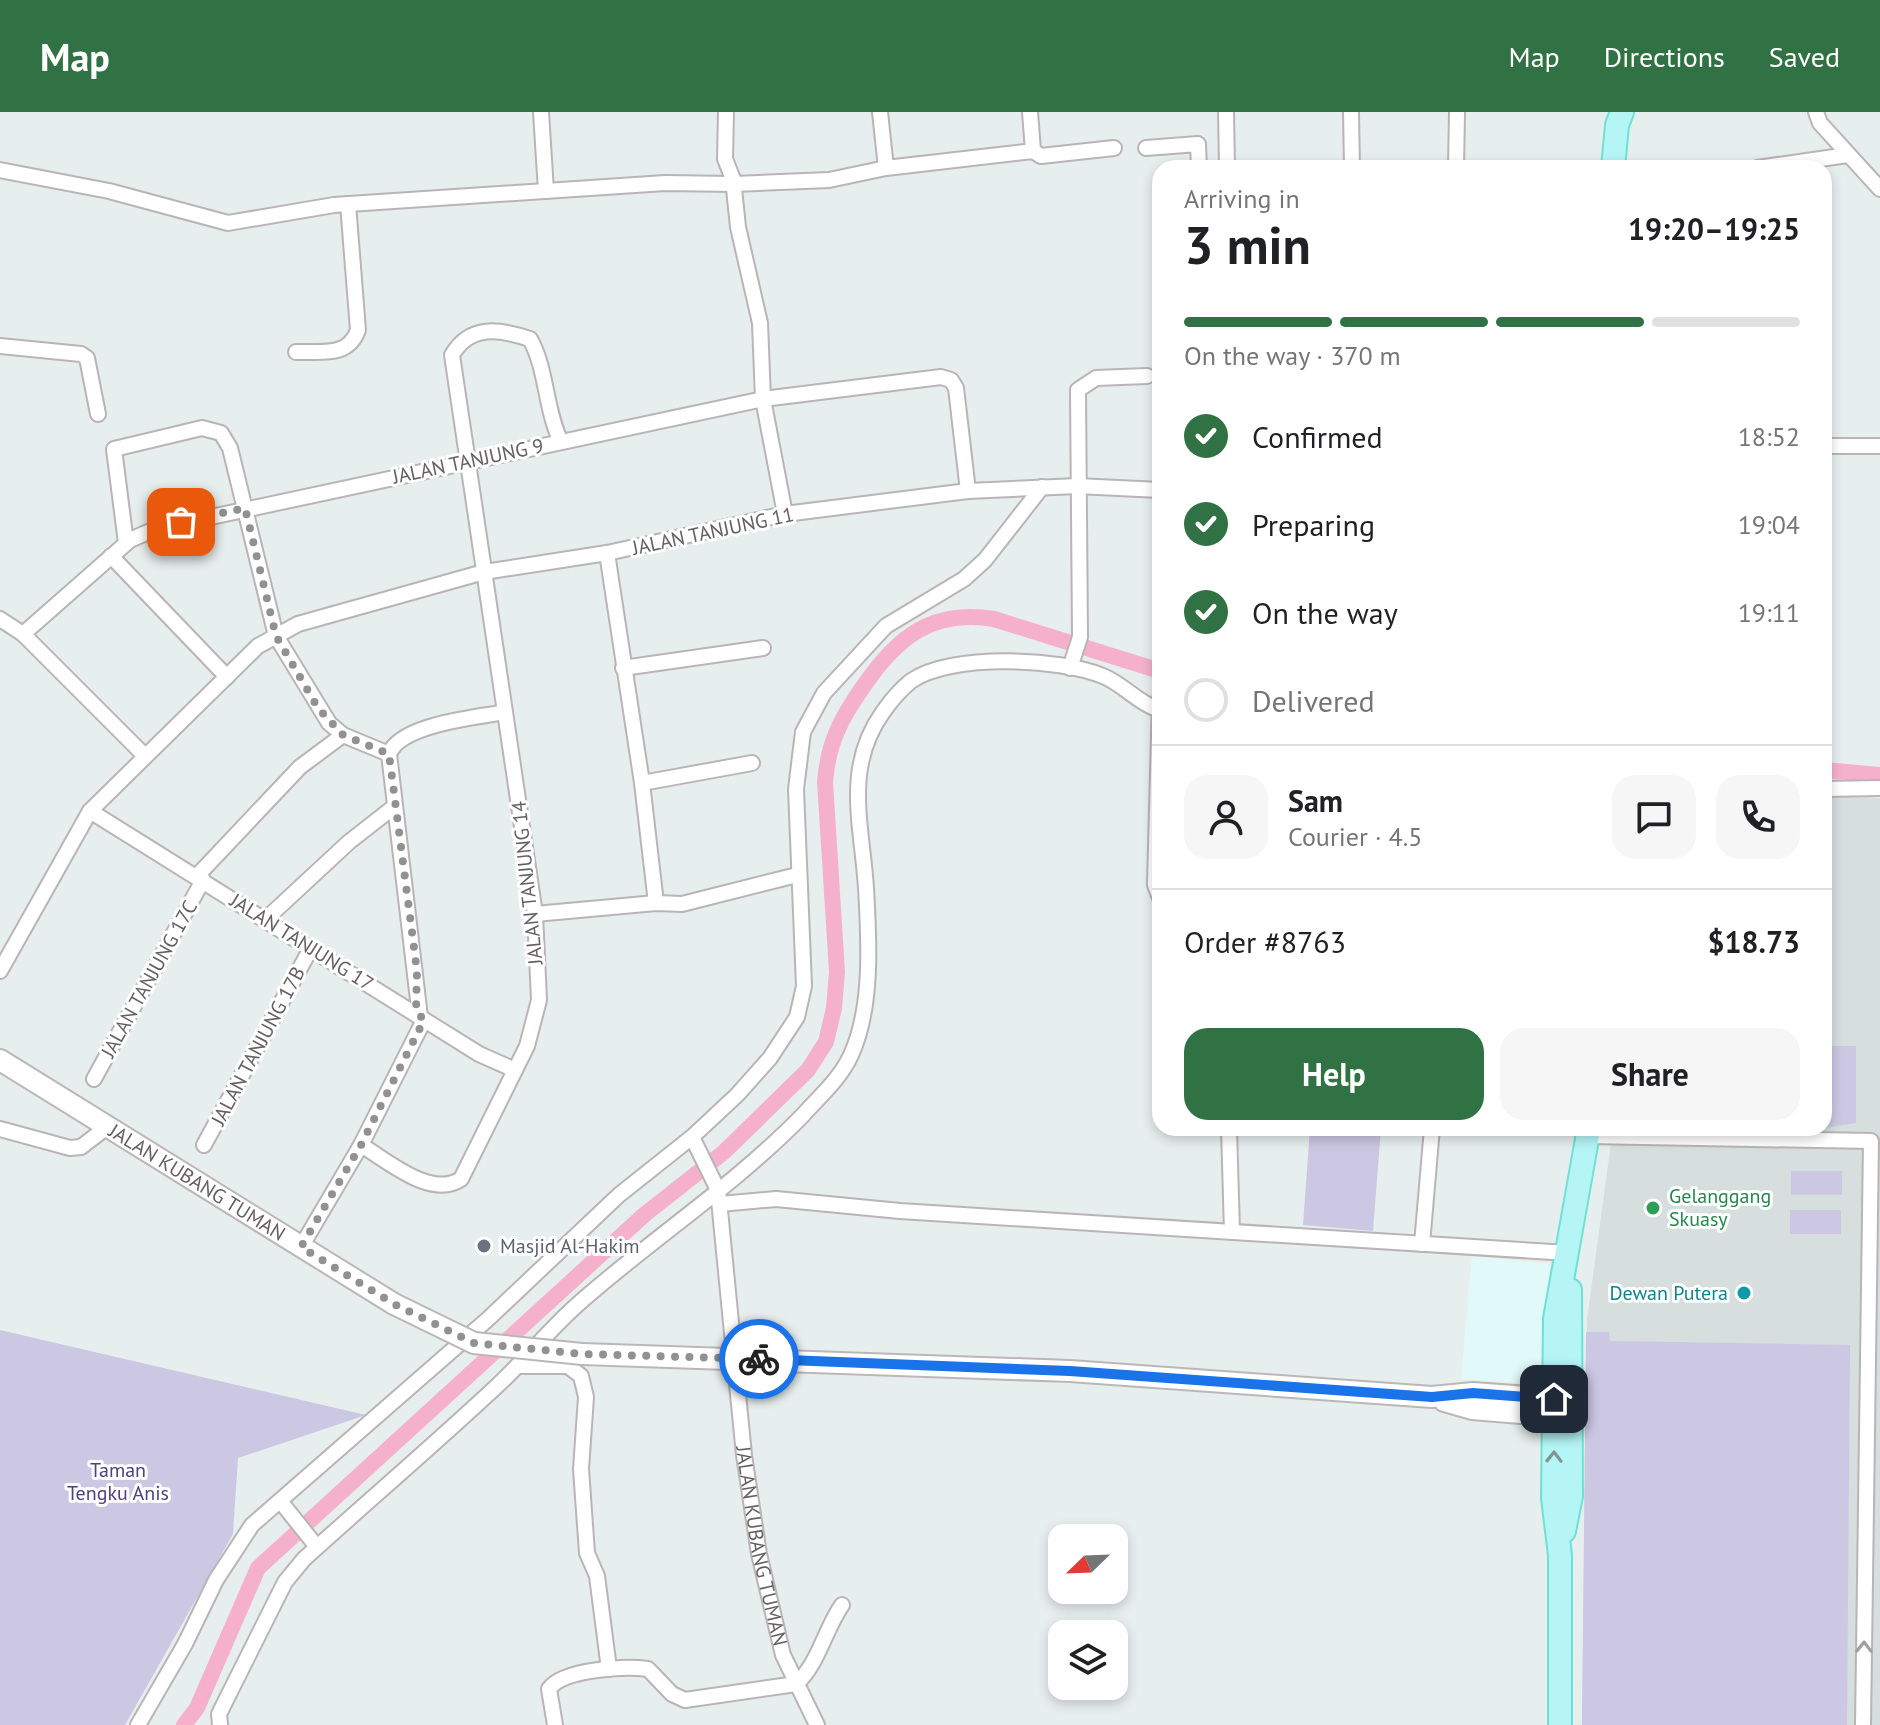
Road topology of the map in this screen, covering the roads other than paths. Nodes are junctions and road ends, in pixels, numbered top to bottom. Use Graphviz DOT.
graph roads {
  1 [pos="541,112"];
  2 [pos="726,112"];
  3 [pos="880,112"];
  4 [pos="1030,112"];
  5 [pos="1226,112"];
  6 [pos="1351,112"];
  7 [pos="1457,112"];
  8 [pos="1622,112"];
  9 [pos="1816,112"];
  10 [pos="1114,148"];
  11 [pos="1146,148"];
  12 [pos="1033,151"];
  13 [pos="1848,155"];
  14 [pos="1199,160"];
  15 [pos="1227,160"];
  16 [pos="1352,160"];
  17 [pos="1456,160"];
  18 [pos="1614,160"];
  19 [pos="1813,160"];
  20 [pos="886,168"];
  21 [pos="0,170"];
  22 [pos="734,184"];
  23 [pos="1880,189"];
  24 [pos="546,191"];
  25 [pos="348,204"];
  26 [pos="0,346"];
  27 [pos="296,352"];
  28 [pos="1147,376"];
  29 [pos="763,399"];
  30 [pos="98,414"];
  31 [pos="561,442"];
  32 [pos="1832,446"];
  33 [pos="1880,446"];
  34 [pos="468,461"];
  35 [pos="1077,486"];
  36 [pos="1042,487"];
  37 [pos="1152,490"];
  38 [pos="968,491"];
  39 [pos="245,508"];
  40 [pos="785,514"];
  41 [pos="126,543"];
  42 [pos="607,553"];
  43 [pos="111,556"];
  44 [pos="484,572"];
  45 [pos="0,619"];
  46 [pos="23,634"];
  47 [pos="276,636"];
  48 [pos="763,648"];
  49 [pos="623,668"];
  50 [pos="1070,668"];
  51 [pos="227,677"];
  52 [pos="1152,700"];
  53 [pos="505,712"];
  54 [pos="343,735"];
  55 [pos="389,754"];
  56 [pos="144,755"];
  57 [pos="752,763"];
  58 [pos="642,783"];
  59 [pos="1880,788"];
  60 [pos="1832,789"];
  61 [pos="395,806"];
  62 [pos="90,811"];
  63 [pos="797,875"];
  64 [pos="200,878"];
  65 [pos="656,903"];
  66 [pos="535,914"];
  67 [pos="266,919"];
  68 [pos="311,948"];
  69 [pos="0,971"];
  70 [pos="422,1018"];
  71 [pos="0,1060"];
  72 [pos="515,1070"];
  73 [pos="94,1079"];
  74 [pos="107,1127"];
  75 [pos="0,1129"];
  76 [pos="1229,1136"];
  77 [pos="1431,1136"];
  78 [pos="1587,1136"];
  79 [pos="1714,1136"];
  80 [pos="696,1144"];
  81 [pos="204,1145"];
  82 [pos="361,1145"];
  83 [pos="719,1197"];
  84 [pos="1232,1232"];
  85 [pos="1422,1244"];
  86 [pos="301,1247"];
  87 [pos="1568,1253"];
  88 [pos="735,1359"];
  89 [pos="517,1366"];
  90 [pos="1563,1408"];
  91 [pos="282,1503"];
  92 [pos="313,1542"];
  93 [pos="842,1605"];
  94 [pos="609,1669"];
  95 [pos="796,1684"];
  96 [pos="138,1725"];
  97 [pos="220,1725"];
  98 [pos="555,1725"];
  99 [pos="817,1725"];
  100 [pos="1560,1725"];
  101 [pos="1863,1725"];
  1 -- 24 [label="street"];
  2 -- 22 [label="street"];
  3 -- 20 [label="street"];
  4 -- 12 [label="street"];
  5 -- 15 [label="street"];
  6 -- 16 [label="street"];
  7 -- 17 [label="street"];
  8 -- 18 [label="main road"];
  9 -- 13 [label="street"];
  10 -- 12 [label="street"];
  11 -- 14 [label="street"];
  12 -- 20 [label="street"];
  13 -- 19 [label="street"];
  13 -- 23 [label="street"];
  20 -- 22 [label="street"];
  21 -- 25 [label="street"];
  22 -- 24 [label="street"];
  22 -- 29 [label="street"];
  24 -- 25 [label="street"];
  25 -- 27 [label="street"];
  26 -- 30 [label="street"];
  28 -- 35 [label="street"];
  29 -- 31 [label="street, JALAN TANJUNG 9"];
  29 -- 38 [label="street, JALAN TANJUNG 9"];
  29 -- 40 [label="street"];
  31 -- 34 [label="street, JALAN TANJUNG 9"];
  31 -- 34 [label="street, JALAN TANJUNG 14"];
  32 -- 33 [label="street"];
  34 -- 39 [label="street, JALAN TANJUNG 9"];
  34 -- 44 [label="street, JALAN TANJUNG 14"];
  35 -- 36 [label="street, JALAN TANJUNG 11"];
  35 -- 37 [label="street, JALAN TANJUNG 11"];
  35 -- 50 [label="street"];
  36 -- 38 [label="street, JALAN TANJUNG 11"];
  36 -- 63 [label="street"];
  38 -- 40 [label="street, JALAN TANJUNG 11"];
  39 -- 41 [label="street, JALAN TANJUNG 9"];
  39 -- 41 [label="street"];
  39 -- 47 [label="street"];
  40 -- 42 [label="street, JALAN TANJUNG 11"];
  41 -- 43 [label="street, JALAN TANJUNG 9"];
  42 -- 44 [label="street, JALAN TANJUNG 11"];
  42 -- 49 [label="street"];
  43 -- 46 [label="street, JALAN TANJUNG 9"];
  43 -- 51 [label="street"];
  44 -- 47 [label="street, JALAN TANJUNG 11"];
  44 -- 53 [label="street, JALAN TANJUNG 14"];
  45 -- 46 [label="street"];
  46 -- 56 [label="street"];
  47 -- 51 [label="street, JALAN TANJUNG 11"];
  47 -- 54 [label="street"];
  48 -- 49 [label="street"];
  49 -- 58 [label="street"];
  50 -- 52 [label="street"];
  50 -- 83 [label="street"];
  51 -- 56 [label="street, JALAN TANJUNG 11"];
  53 -- 55 [label="street"];
  53 -- 66 [label="street, JALAN TANJUNG 14"];
  54 -- 55 [label="street"];
  54 -- 64 [label="street, JALAN TANJUNG 17C"];
  55 -- 61 [label="street"];
  56 -- 62 [label="street, JALAN TANJUNG 11"];
  57 -- 58 [label="street"];
  58 -- 65 [label="street"];
  59 -- 60 [label="street"];
  61 -- 67 [label="street"];
  61 -- 70 [label="street"];
  62 -- 64 [label="street, JALAN TANJUNG 17"];
  62 -- 69 [label="street, JALAN TANJUNG 11"];
  63 -- 65 [label="street"];
  63 -- 80 [label="street"];
  64 -- 67 [label="street, JALAN TANJUNG 17"];
  64 -- 73 [label="street, JALAN TANJUNG 17C"];
  65 -- 66 [label="street"];
  66 -- 72 [label="street, JALAN TANJUNG 14"];
  67 -- 68 [label="street, JALAN TANJUNG 17"];
  68 -- 70 [label="street, JALAN TANJUNG 17"];
  68 -- 81 [label="street, JALAN TANJUNG 17B"];
  70 -- 72 [label="street, JALAN TANJUNG 17"];
  70 -- 82 [label="street"];
  71 -- 74 [label="main road, JALAN KUBANG TUMAN"];
  72 -- 82 [label="street, JALAN TANJUNG 14"];
  74 -- 75 [label="street"];
  74 -- 86 [label="main road, JALAN KUBANG TUMAN"];
  76 -- 84 [label="street"];
  77 -- 85 [label="street"];
  78 -- 87 [label="main road"];
  101 -- 79 [label="street, one-way"];
  80 -- 83 [label="street, JALAN KUBANG TUMAN"];
  80 -- 91 [label="street"];
  82 -- 86 [label="street"];
  83 -- 84 [label="street"];
  83 -- 88 [label="street, JALAN KUBANG TUMAN"];
  83 -- 89 [label="street"];
  84 -- 85 [label="street"];
  85 -- 87 [label="street"];
  86 -- 88 [label="main road, JALAN KUBANG TUMAN, bridge"];
  87 -- 90 [label="main road"];
  88 -- 90 [label="main road, JALAN KUBANG TUMAN"];
  88 -- 95 [label="street, JALAN KUBANG TUMAN"];
  89 -- 92 [label="street"];
  89 -- 94 [label="street"];
  90 -- 100 [label="main road"];
  91 -- 92 [label="street"];
  91 -- 96 [label="street"];
  92 -- 97 [label="street"];
  93 -- 95 [label="street"];
  94 -- 95 [label="street"];
  94 -- 98 [label="street"];
  95 -- 99 [label="street, JALAN KUBANG TUMAN"];
}
